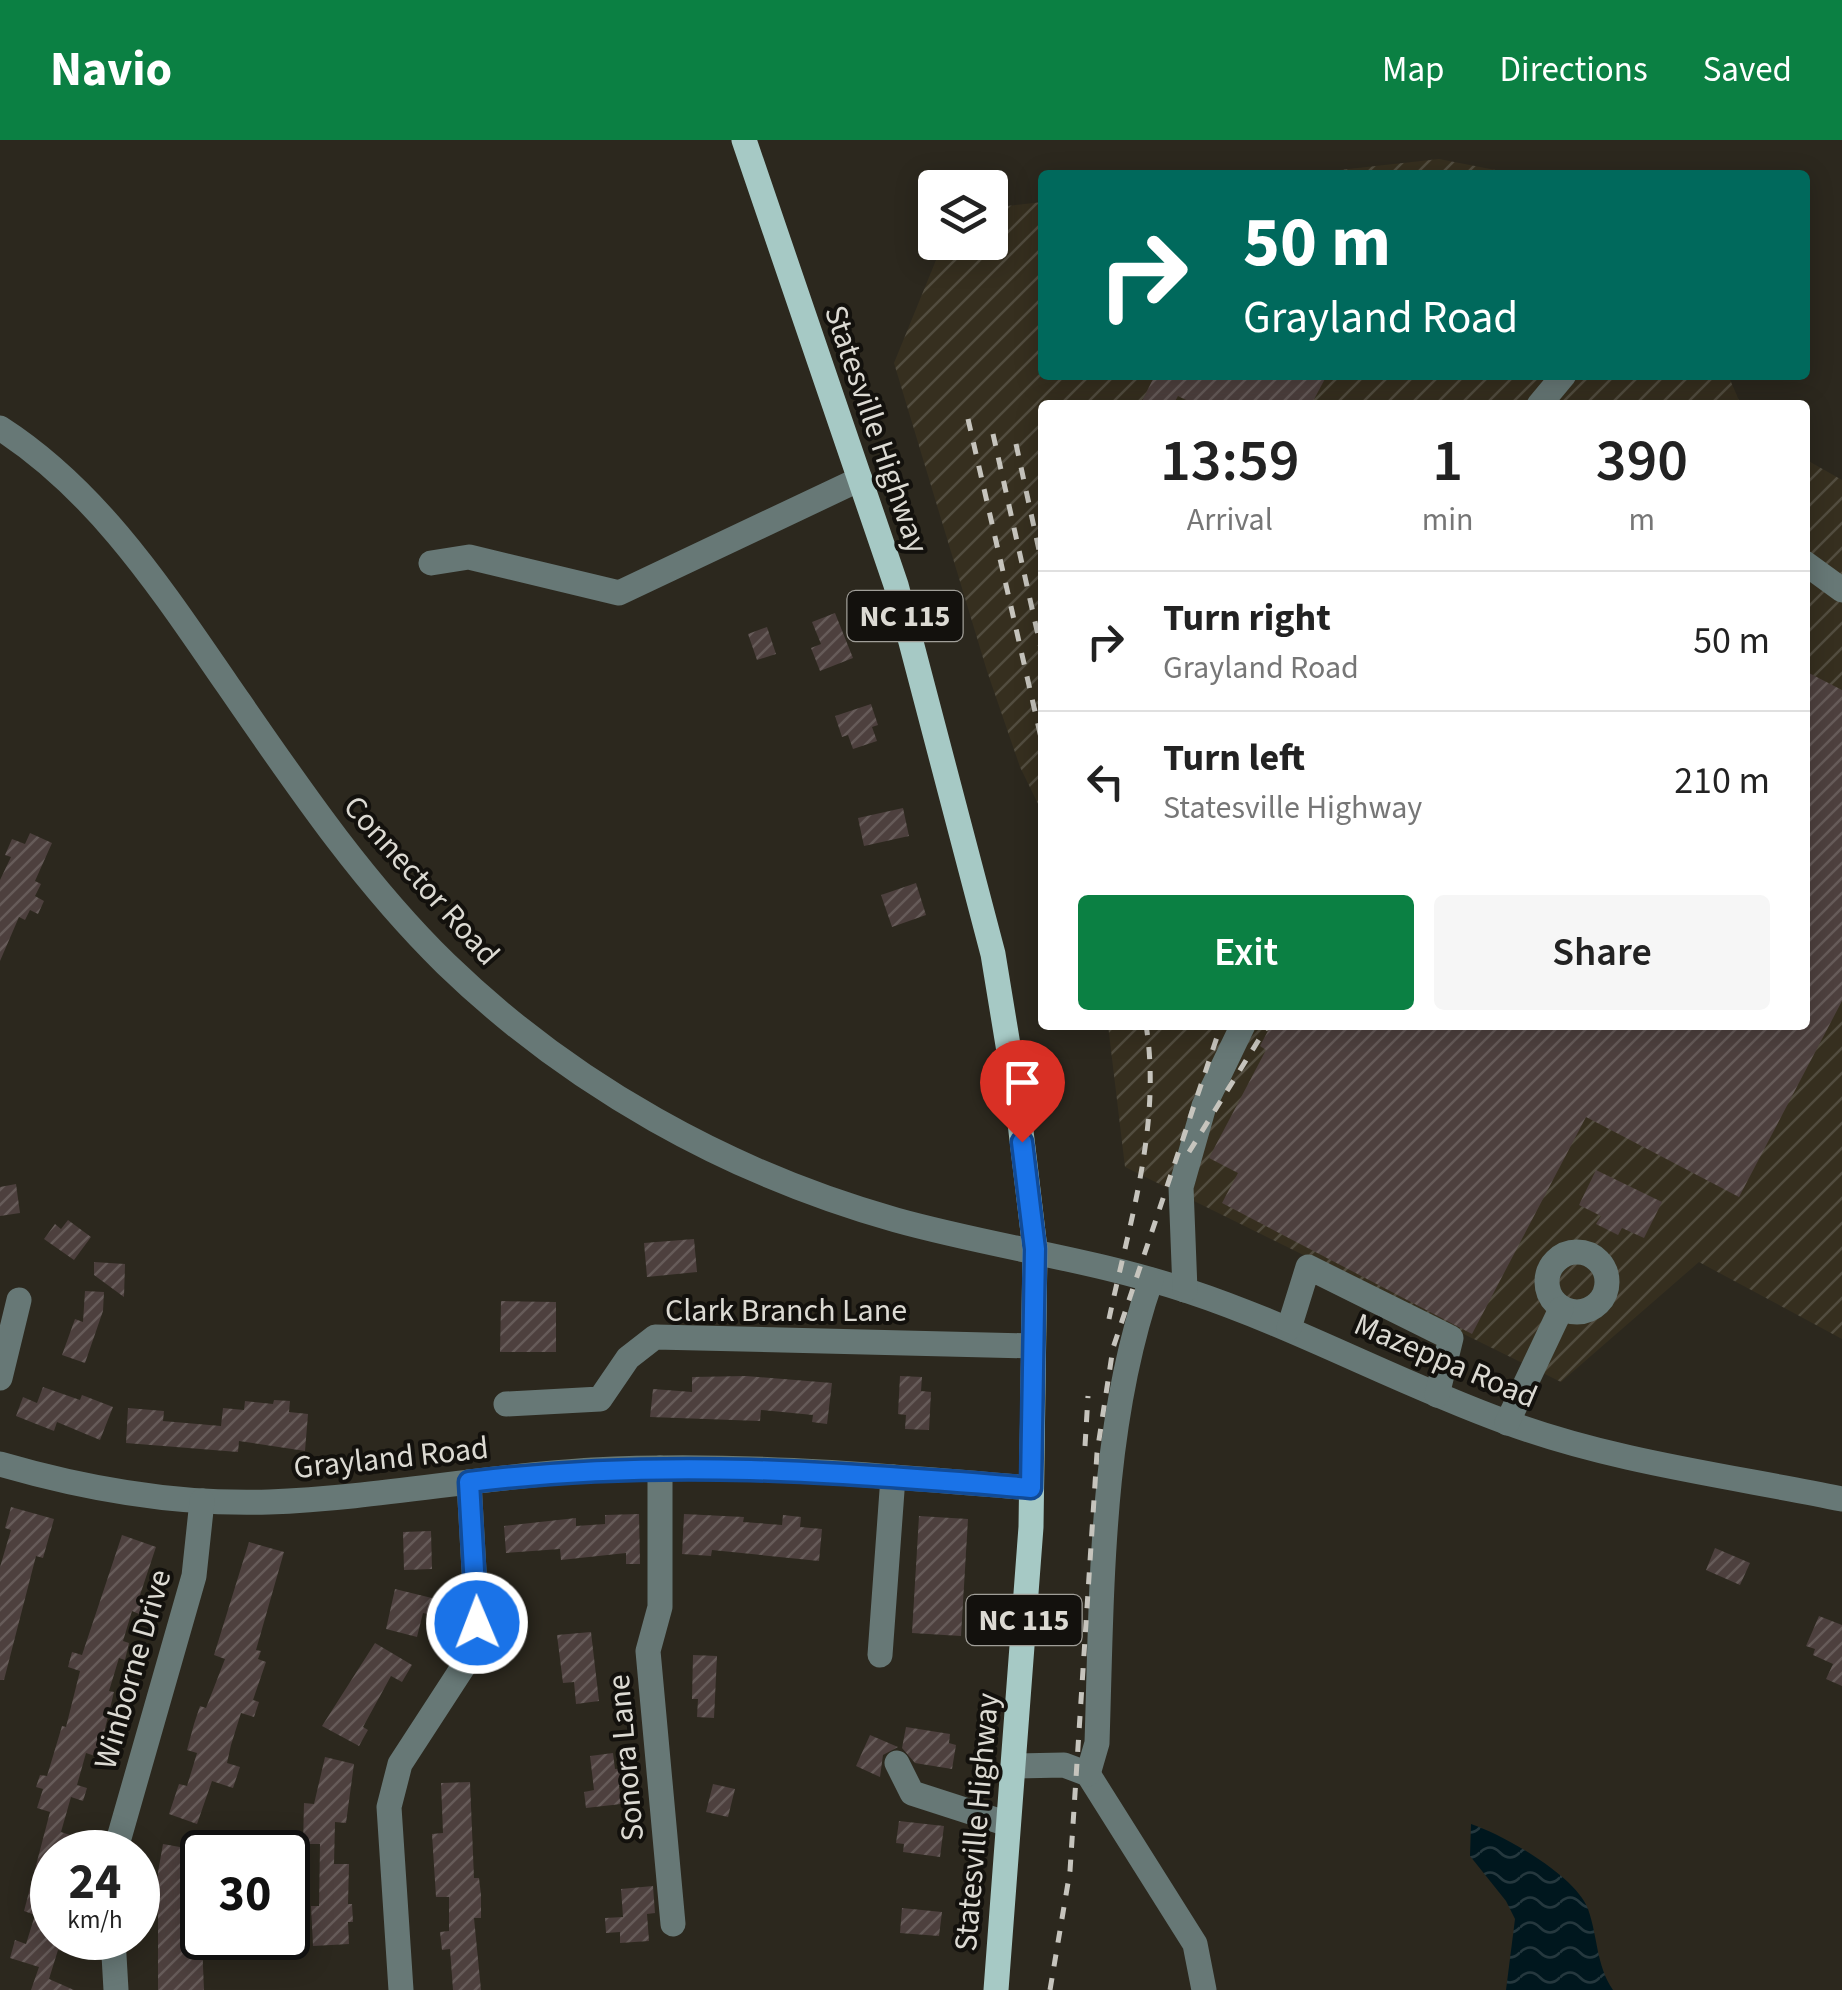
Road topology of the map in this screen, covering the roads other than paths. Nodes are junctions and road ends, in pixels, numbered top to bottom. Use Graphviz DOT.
graph roads {
  1 [pos="744,140"];
  2 [pos="1560,380"];
  3 [pos="1542,400"];
  4 [pos="0,428"];
  5 [pos="860,479"];
  6 [pos="431,563"];
  7 [pos="1810,567"];
  8 [pos="1842,590"];
  9 [pos="1241,1030"];
  10 [pos="1035,1249"];
  11 [pos="1151,1280"];
  12 [pos="1185,1290"];
  13 [pos="20,1300"];
  14 [pos="1561,1309"];
  15 [pos="1289,1328"];
  16 [pos="1032,1346"];
  17 [pos="0,1378"];
  18 [pos="1437,1395"];
  19 [pos="506,1404"];
  20 [pos="1507,1422"];
  21 [pos="0,1464"];
  22 [pos="660,1468"];
  23 [pos="893,1477"];
  24 [pos="469,1482"];
  25 [pos="1031,1488"];
  26 [pos="1842,1499"];
  27 [pos="202,1501"];
  28 [pos="880,1655"];
  29 [pos="897,1763"];
  30 [pos="1014,1766"];
  31 [pos="1088,1774"];
  32 [pos="1008,1824"];
  33 [pos="121,1830"];
  34 [pos="672,1924"];
  35 [pos="115,1960"];
  36 [pos="116,1990"];
  37 [pos="401,1990"];
  38 [pos="996,1990"];
  39 [pos="1204,1990"];
  1 -- 5 [label="main road, Statesville Highway / NC 115"];
  2 -- 3 [label="street"];
  4 -- 10 [label="street, Connector Road"];
  5 -- 6 [label="street"];
  5 -- 10 [label="main road, Statesville Highway / NC 115"];
  7 -- 8 [label="street"];
  9 -- 12 [label="street"];
  10 -- 11 [label="street, Mazeppa Road"];
  10 -- 16 [label="main road, Statesville Highway / NC 115"];
  11 -- 12 [label="street, Mazeppa Road"];
  11 -- 31 [label="street"];
  12 -- 15 [label="street, Mazeppa Road"];
  13 -- 17 [label="street"];
  14 -- 20 [label="street"];
  15 -- 18 [label="street, Mazeppa Road"];
  15 -- 18 [label="street"];
  16 -- 19 [label="street, Clark Branch Lane"];
  16 -- 25 [label="main road, Statesville Highway / NC 115"];
  18 -- 20 [label="street, Mazeppa Road"];
  20 -- 26 [label="street, Mazeppa Road"];
  21 -- 27 [label="street, Grayland Road"];
  22 -- 23 [label="street, Grayland Road"];
  22 -- 24 [label="street, Grayland Road"];
  22 -- 34 [label="street, Sonora Lane"];
  23 -- 25 [label="street, Grayland Road"];
  23 -- 28 [label="street"];
  24 -- 27 [label="street, Grayland Road"];
  24 -- 37 [label="street"];
  25 -- 30 [label="main road, Statesville Highway / NC 115"];
  27 -- 33 [label="street, Winborne Drive"];
  29 -- 32 [label="street"];
  30 -- 31 [label="street"];
  30 -- 32 [label="main road, Statesville Highway / NC 115"];
  31 -- 39 [label="street"];
  32 -- 38 [label="main road, Statesville Highway / NC 115"];
  35 -- 36 [label="street"];
}
